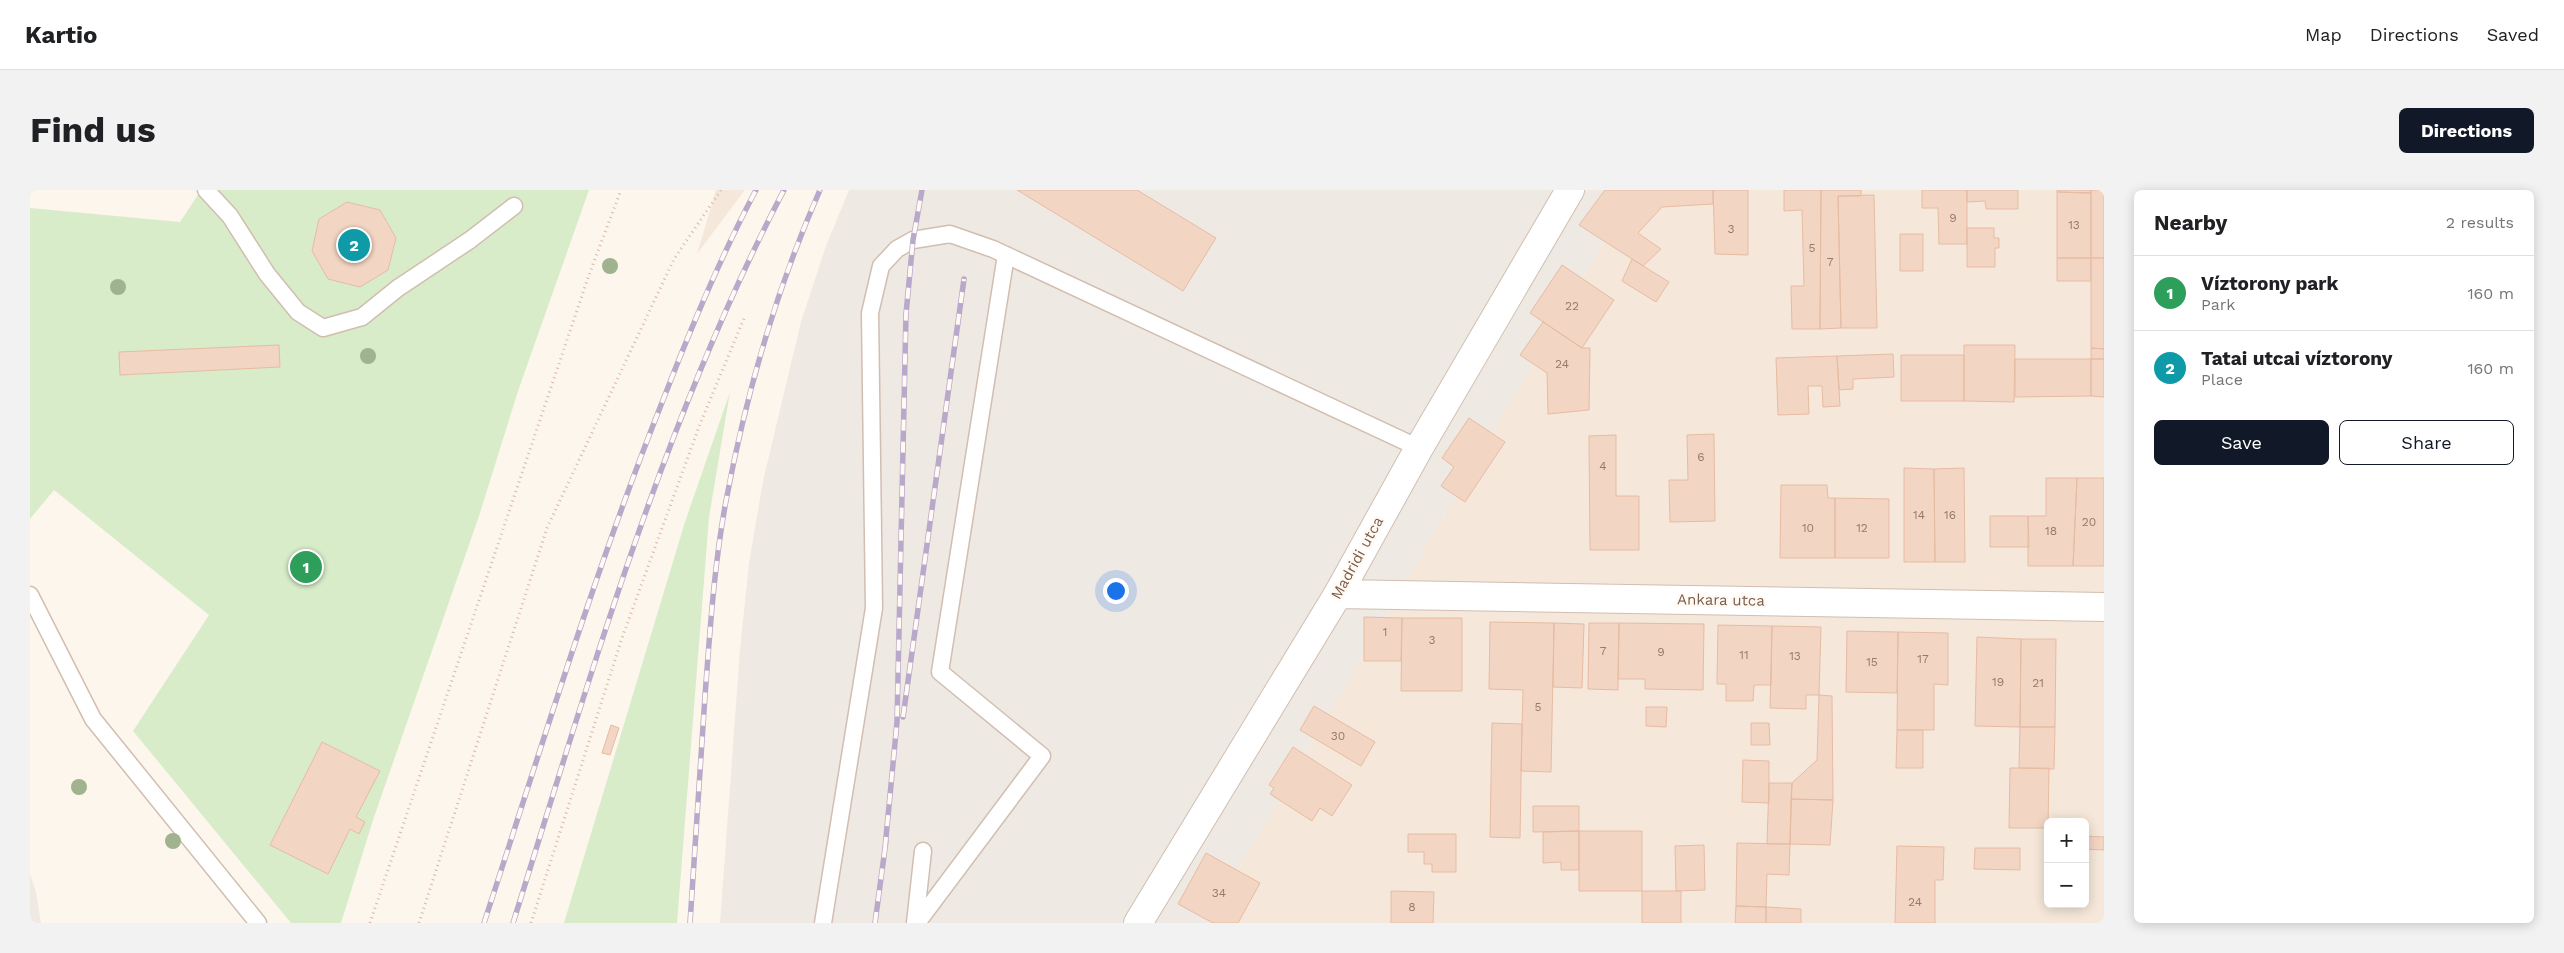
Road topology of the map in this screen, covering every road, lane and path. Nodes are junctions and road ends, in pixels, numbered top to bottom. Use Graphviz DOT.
graph roads {
  1 [pos="206,190"];
  2 [pos="621,190"];
  3 [pos="721,190"];
  4 [pos="1570,190"];
  5 [pos="514,206"];
  6 [pos="1006,255"];
  7 [pos="745,316"];
  8 [pos="1419,448"];
  9 [pos="1338,594"];
  10 [pos="30,595"];
  11 [pos="2104,606"];
  12 [pos="923,851"];
  13 [pos="258,923"];
  14 [pos="370,923"];
  15 [pos="419,923"];
  16 [pos="531,923"];
  17 [pos="822,923"];
  18 [pos="916,923"];
  19 [pos="1138,923"];
  1 -- 5 [label="lane"];
  2 -- 14 [label="path"];
  3 -- 15 [label="path"];
  4 -- 8 [label="street, Madridi utca"];
  6 -- 8 [label="lane"];
  6 -- 17 [label="lane"];
  6 -- 18 [label="lane"];
  7 -- 16 [label="path"];
  8 -- 9 [label="street, Madridi utca"];
  9 -- 11 [label="street, Ankara utca"];
  9 -- 19 [label="street, Madridi utca"];
  10 -- 13 [label="lane"];
  12 -- 18 [label="lane"];
}
